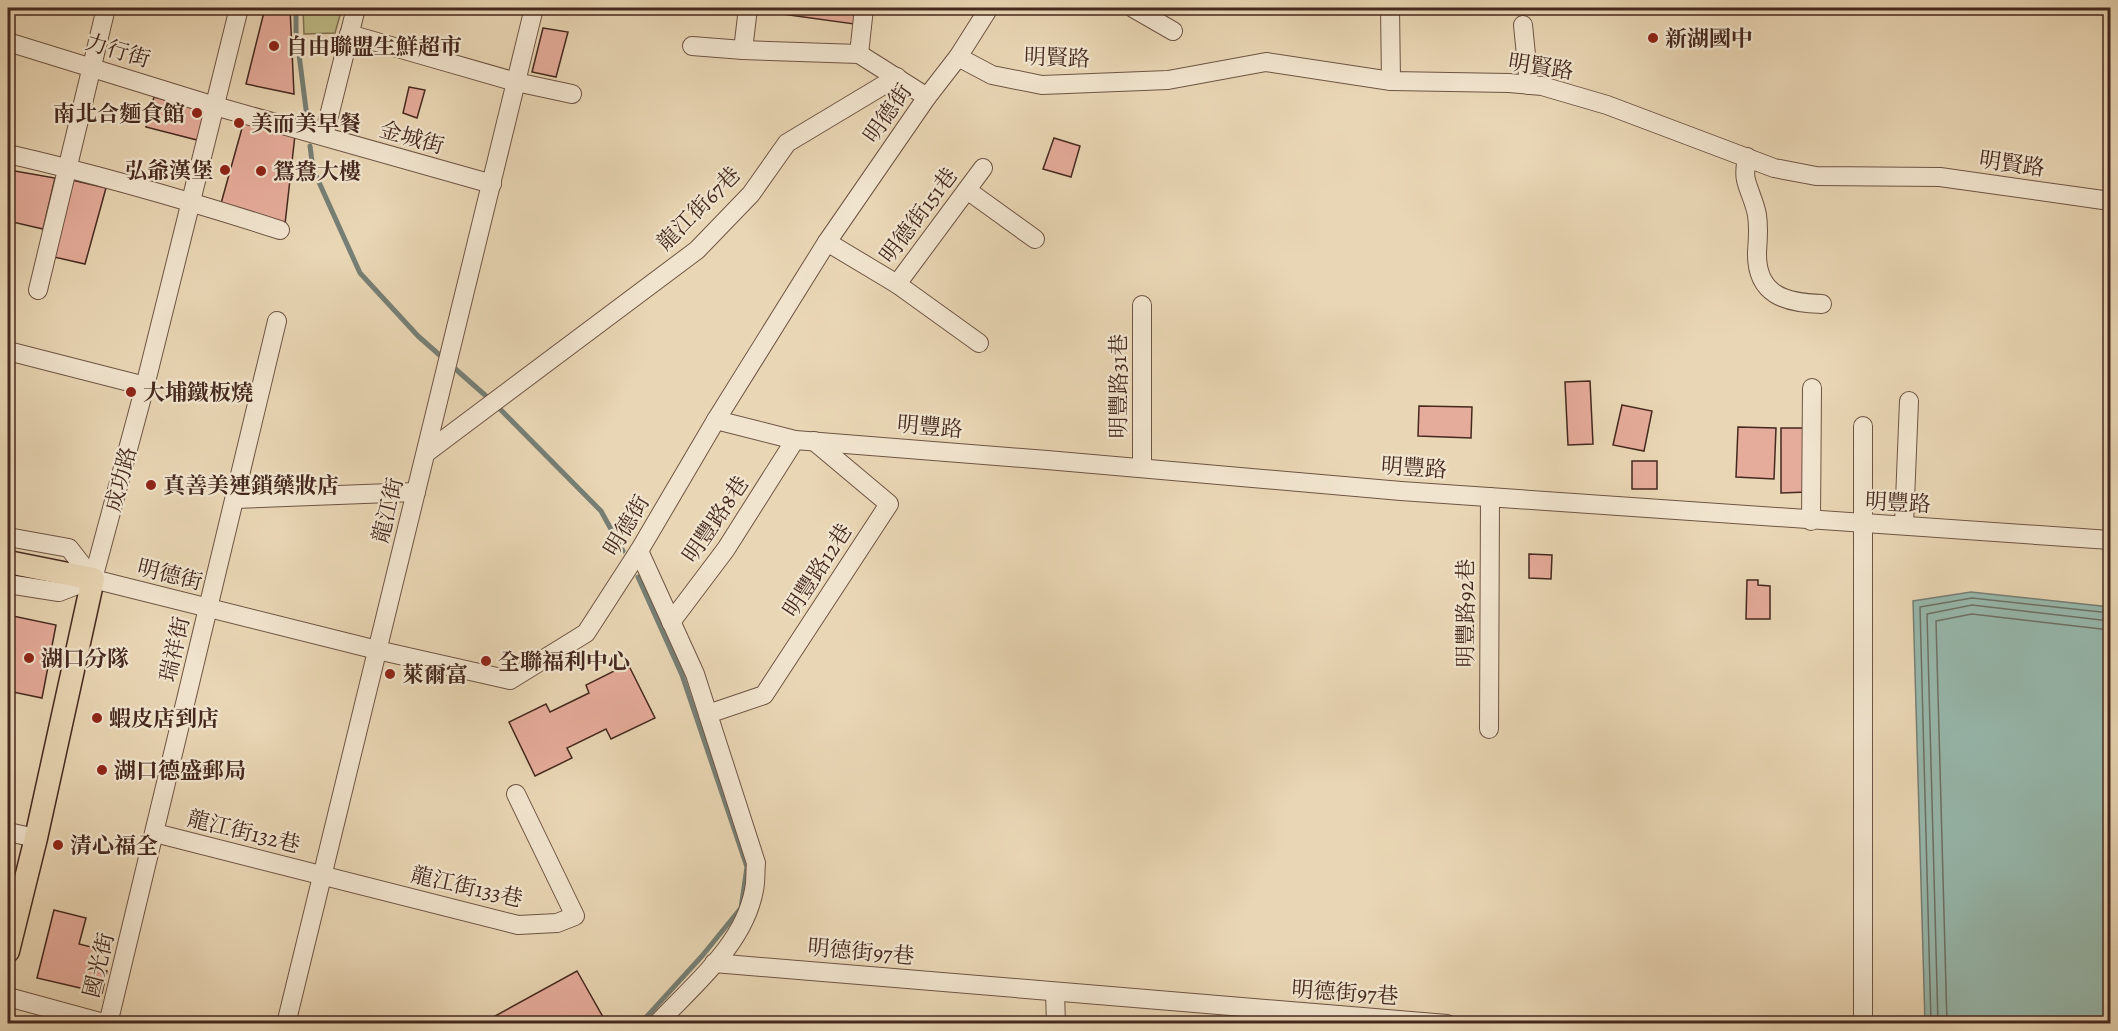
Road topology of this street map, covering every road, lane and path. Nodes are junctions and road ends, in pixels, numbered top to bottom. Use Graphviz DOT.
graph roads {
  1 [pos="106,8"];
  2 [pos="239,8"];
  3 [pos="356,8"];
  4 [pos="534,8"];
  5 [pos="748,8"];
  6 [pos="864,8"];
  7 [pos="989,8"];
  8 [pos="1133,8"];
  9 [pos="1390,8"];
  10 [pos="1523,25"];
  11 [pos="1173,31"];
  12 [pos="350,34"];
  13 [pos="8,42"];
  14 [pos="692,46"];
  15 [pos="743,50"];
  16 [pos="859,54"];
  17 [pos="958,57"];
  18 [pos="92,67"];
  19 [pos="897,77"];
  20 [pos="1391,81"];
  21 [pos="516,82"];
  22 [pos="1529,85"];
  23 [pos="572,94"];
  24 [pos="927,97"];
  25 [pos="215,106"];
  26 [pos="324,136"];
  27 [pos="8,154"];
  28 [pos="1747,157"];
  29 [pos="67,167"];
  30 [pos="983,168"];
  31 [pos="492,184"];
  32 [pos="967,190"];
  33 [pos="191,201"];
  34 [pos="2110,201"];
  35 [pos="280,230"];
  36 [pos="1035,239"];
  37 [pos="827,242"];
  38 [pos="897,284"];
  39 [pos="38,290"];
  40 [pos="1822,304"];
  41 [pos="1142,305"];
  42 [pos="277,321"];
  43 [pos="980,343"];
  44 [pos="8,351"];
  45 [pos="145,386"];
  46 [pos="1812,388"];
  47 [pos="1909,401"];
  48 [pos="716,420"];
  49 [pos="1863,426"];
  50 [pos="795,440"];
  51 [pos="814,441"];
  52 [pos="426,453"];
  53 [pos="1142,468"];
  54 [pos="416,492"];
  55 [pos="1490,497"];
  56 [pos="235,499"];
  57 [pos="1811,521"];
  58 [pos="1863,524"];
  59 [pos="1904,525"];
  60 [pos="8,537"];
  61 [pos="2110,540"];
  62 [pos="639,551"];
  63 [pos="8,562"];
  64 [pos="93,579"];
  65 [pos="8,584"];
  66 [pos="208,608"];
  67 [pos="671,622"];
  68 [pos="377,650"];
  69 [pos="708,714"];
  70 [pos="1489,729"];
  71 [pos="516,794"];
  72 [pos="8,832"];
  73 [pos="155,833"];
  74 [pos="36,838"];
  75 [pos="322,876"];
  76 [pos="134,919"];
  77 [pos="8,948"];
  78 [pos="714,963"];
  79 [pos="1055,992"];
  80 [pos="8,997"];
  81 [pos="108,1023"];
  82 [pos="286,1023"];
  83 [pos="657,1023"];
  84 [pos="1056,1023"];
  85 [pos="1447,1023"];
  86 [pos="1863,1023"];
  1 -- 18 [label="street"];
  2 -- 25 [label="street, 成功路"];
  3 -- 12 [label="street"];
  4 -- 21 [label="street, 龍江街"];
  5 -- 15 [label="street"];
  6 -- 16 [label="street"];
  7 -- 17 [label="street, 明德街"];
  8 -- 11 [label="street"];
  9 -- 20 [label="street"];
  10 -- 22 [label="street"];
  12 -- 21 [label="street"];
  12 -- 26 [label="street"];
  13 -- 18 [label="street, 力行街"];
  14 -- 15 [label="street"];
  15 -- 16 [label="street"];
  16 -- 19 [label="street"];
  17 -- 20 [label="street, 明賢路"];
  17 -- 24 [label="street, 明德街"];
  18 -- 25 [label="street, 力行街"];
  18 -- 29 [label="street"];
  19 -- 24 [label="street"];
  19 -- 52 [label="street, 龍江街67巷"];
  20 -- 22 [label="street, 明賢路"];
  21 -- 23 [label="street"];
  21 -- 31 [label="street, 龍江街"];
  22 -- 28 [label="street, 明賢路"];
  24 -- 37 [label="street, 明德街"];
  25 -- 26 [label="street, 金城街"];
  25 -- 33 [label="street, 成功路"];
  26 -- 31 [label="street, 金城街"];
  27 -- 29 [label="street"];
  28 -- 34 [label="street, 明賢路"];
  28 -- 40 [label="street"];
  29 -- 33 [label="street"];
  29 -- 39 [label="street"];
  30 -- 32 [label="street, 明德街151巷"];
  31 -- 52 [label="street, 龍江街"];
  32 -- 36 [label="street"];
  32 -- 38 [label="street, 明德街151巷"];
  33 -- 35 [label="street"];
  33 -- 45 [label="street, 成功路"];
  37 -- 38 [label="street, 明德街151巷"];
  37 -- 48 [label="street, 明德街"];
  38 -- 43 [label="street"];
  41 -- 53 [label="street, 明豐路31巷"];
  42 -- 56 [label="street, 瑞祥街"];
  44 -- 45 [label="street"];
  45 -- 64 [label="street, 成功路"];
  46 -- 57 [label="street"];
  47 -- 59 [label="street"];
  48 -- 50 [label="street, 明豐路"];
  48 -- 62 [label="street, 明德街"];
  49 -- 58 [label="street"];
  50 -- 51 [label="street, 明豐路"];
  50 -- 67 [label="street, 明豐路8巷"];
  51 -- 53 [label="street, 明豐路"];
  51 -- 69 [label="street, 明豐路12巷"];
  52 -- 54 [label="street, 龍江街"];
  53 -- 55 [label="street, 明豐路"];
  54 -- 56 [label="street"];
  54 -- 68 [label="street, 龍江街"];
  55 -- 57 [label="street, 明豐路"];
  55 -- 70 [label="street, 明豐路92巷"];
  56 -- 66 [label="street, 瑞祥街"];
  57 -- 58 [label="street, 明豐路"];
  58 -- 59 [label="street, 明豐路"];
  58 -- 86 [label="street"];
  59 -- 61 [label="street, 明豐路"];
  60 -- 64 [label="street"];
  62 -- 67 [label="street"];
  62 -- 68 [label="street, 明德街"];
  63 -- 64 [label="main road"];
  64 -- 65 [label="street"];
  64 -- 66 [label="street, 明德街"];
  64 -- 74 [label="main road, 成功路"];
  66 -- 68 [label="street, 明德街"];
  66 -- 73 [label="street, 瑞祥街"];
  67 -- 69 [label="street"];
  68 -- 75 [label="street, 龍江街"];
  69 -- 78 [label="street"];
  71 -- 75 [label="street, 龍江街133巷"];
  72 -- 74 [label="street"];
  73 -- 75 [label="street, 龍江街132巷"];
  73 -- 76 [label="street, 瑞祥街"];
  74 -- 77 [label="main road, 成功路"];
  75 -- 82 [label="street, 龍江街"];
  76 -- 81 [label="street, 國光街"];
  78 -- 79 [label="street, 明德街97巷"];
  78 -- 83 [label="street"];
  79 -- 84 [label="street"];
  79 -- 85 [label="street, 明德街97巷"];
  80 -- 81 [label="street"];
}
